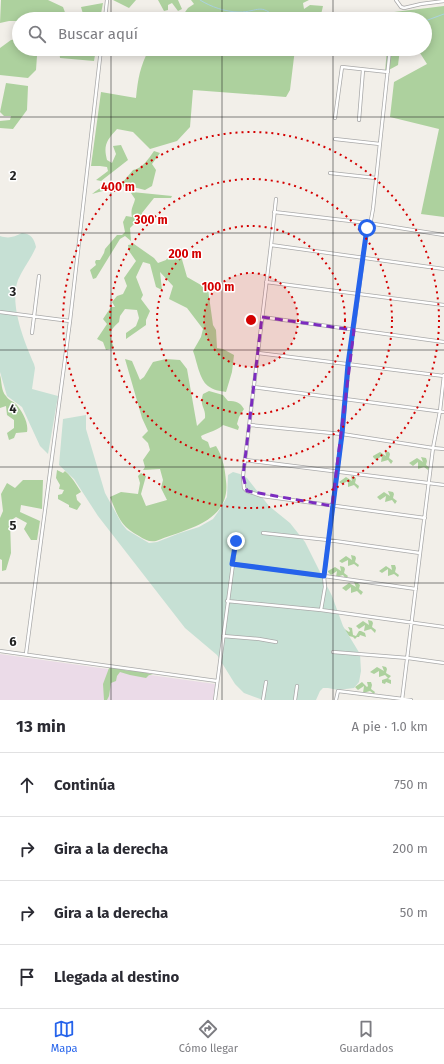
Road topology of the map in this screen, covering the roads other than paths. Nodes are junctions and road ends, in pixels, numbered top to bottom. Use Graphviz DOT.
graph roads {
  1 [pos="107,0"];
  2 [pos="396,0"];
  3 [pos="444,1"];
  4 [pos="106,12"];
  5 [pos="100,56"];
  6 [pos="389,56"];
  7 [pos="363,70"];
  8 [pos="388,72"];
  9 [pos="335,118"];
  10 [pos="359,120"];
  11 [pos="335,139"];
  12 [pos="380,144"];
  13 [pos="330,173"];
  14 [pos="376,178"];
  15 [pos="276,199"];
  16 [pos="274,212"];
  17 [pos="368,224"];
  18 [pos="444,235"];
  19 [pos="271,245"];
  20 [pos="363,258"];
  21 [pos="444,269"];
  22 [pos="39,276"];
  23 [pos="266,282"];
  24 [pos="358,293"];
  25 [pos="444,305"];
  26 [pos="0,312"];
  27 [pos="34,316"];
  28 [pos="262,317"];
  29 [pos="70,321"];
  30 [pos="354,330"];
  31 [pos="32,333"];
  32 [pos="444,342"];
  33 [pos="258,353"];
  34 [pos="348,364"];
  35 [pos="444,375"];
  36 [pos="253,387"];
  37 [pos="346,400"];
  38 [pos="440,411"];
  39 [pos="444,412"];
  40 [pos="250,425"];
  41 [pos="342,434"];
  42 [pos="433,448"];
  43 [pos="444,449"];
  44 [pos="245,460"];
  45 [pos="337,472"];
  46 [pos="429,483"];
  47 [pos="444,485"];
  48 [pos="332,506"];
  49 [pos="425,518"];
  50 [pos="263,533"];
  51 [pos="328,540"];
  52 [pos="236,541"];
  53 [pos="420,553"];
  54 [pos="232,564"];
  55 [pos="324,576"];
  56 [pos="416,589"];
  57 [pos="227,602"];
  58 [pos="320,610"];
  59 [pos="412,623"];
  60 [pos="444,627"];
  61 [pos="223,636"];
  62 [pos="276,642"];
  63 [pos="0,651"];
  64 [pos="333,652"];
  65 [pos="26,654"];
  66 [pos="408,658"];
  67 [pos="444,663"];
  68 [pos="217,681"];
  69 [pos="266,682"];
  70 [pos="297,686"];
  71 [pos="403,699"];
  72 [pos="215,700"];
  73 [pos="263,700"];
  74 [pos="295,700"];
  75 [pos="336,700"];
  76 [pos="411,700"];
  1 -- 4 [label="street"];
  2 -- 3 [label="street"];
  5 -- 29 [label="street"];
  6 -- 8 [label="street"];
  7 -- 8 [label="street"];
  7 -- 9 [label="street"];
  7 -- 10 [label="street"];
  8 -- 12 [label="street"];
  11 -- 12 [label="street"];
  12 -- 14 [label="street"];
  13 -- 14 [label="street"];
  14 -- 17 [label="street"];
  15 -- 16 [label="street"];
  16 -- 17 [label="street"];
  16 -- 19 [label="street"];
  17 -- 18 [label="street"];
  17 -- 20 [label="street"];
  19 -- 20 [label="street"];
  19 -- 23 [label="street"];
  20 -- 21 [label="street"];
  20 -- 24 [label="street"];
  22 -- 27 [label="street"];
  23 -- 24 [label="street"];
  23 -- 28 [label="street"];
  24 -- 25 [label="street"];
  24 -- 30 [label="street"];
  26 -- 27 [label="street"];
  27 -- 29 [label="street"];
  27 -- 31 [label="street"];
  28 -- 30 [label="street"];
  28 -- 33 [label="street"];
  29 -- 65 [label="street"];
  30 -- 32 [label="street"];
  30 -- 34 [label="street"];
  33 -- 34 [label="street"];
  33 -- 36 [label="street"];
  34 -- 35 [label="street"];
  34 -- 37 [label="street"];
  35 -- 38 [label="street"];
  36 -- 37 [label="street"];
  36 -- 40 [label="street"];
  37 -- 38 [label="street"];
  37 -- 41 [label="street"];
  38 -- 39 [label="street"];
  38 -- 42 [label="street"];
  40 -- 41 [label="street"];
  40 -- 44 [label="street"];
  41 -- 42 [label="street"];
  41 -- 45 [label="street"];
  42 -- 43 [label="street"];
  42 -- 46 [label="street"];
  44 -- 45 [label="street"];
  44 -- 48 [label="street"];
  45 -- 46 [label="street"];
  45 -- 48 [label="street"];
  46 -- 47 [label="street"];
  46 -- 49 [label="street"];
  48 -- 49 [label="street"];
  48 -- 51 [label="street"];
  49 -- 53 [label="street"];
  50 -- 51 [label="street"];
  51 -- 53 [label="street"];
  51 -- 55 [label="street"];
  52 -- 54 [label="street"];
  53 -- 56 [label="street"];
  54 -- 55 [label="street"];
  54 -- 57 [label="street"];
  55 -- 56 [label="street"];
  55 -- 58 [label="street"];
  56 -- 59 [label="street"];
  57 -- 58 [label="street"];
  57 -- 61 [label="street"];
  58 -- 59 [label="street"];
  59 -- 60 [label="street"];
  59 -- 66 [label="street"];
  61 -- 62 [label="street"];
  61 -- 68 [label="street"];
  63 -- 65 [label="street"];
  64 -- 66 [label="street"];
  65 -- 68 [label="street"];
  66 -- 67 [label="street"];
  66 -- 71 [label="street"];
  68 -- 72 [label="street"];
  69 -- 73 [label="street"];
  70 -- 74 [label="street"];
  71 -- 75 [label="street"];
  71 -- 76 [label="street"];
}
